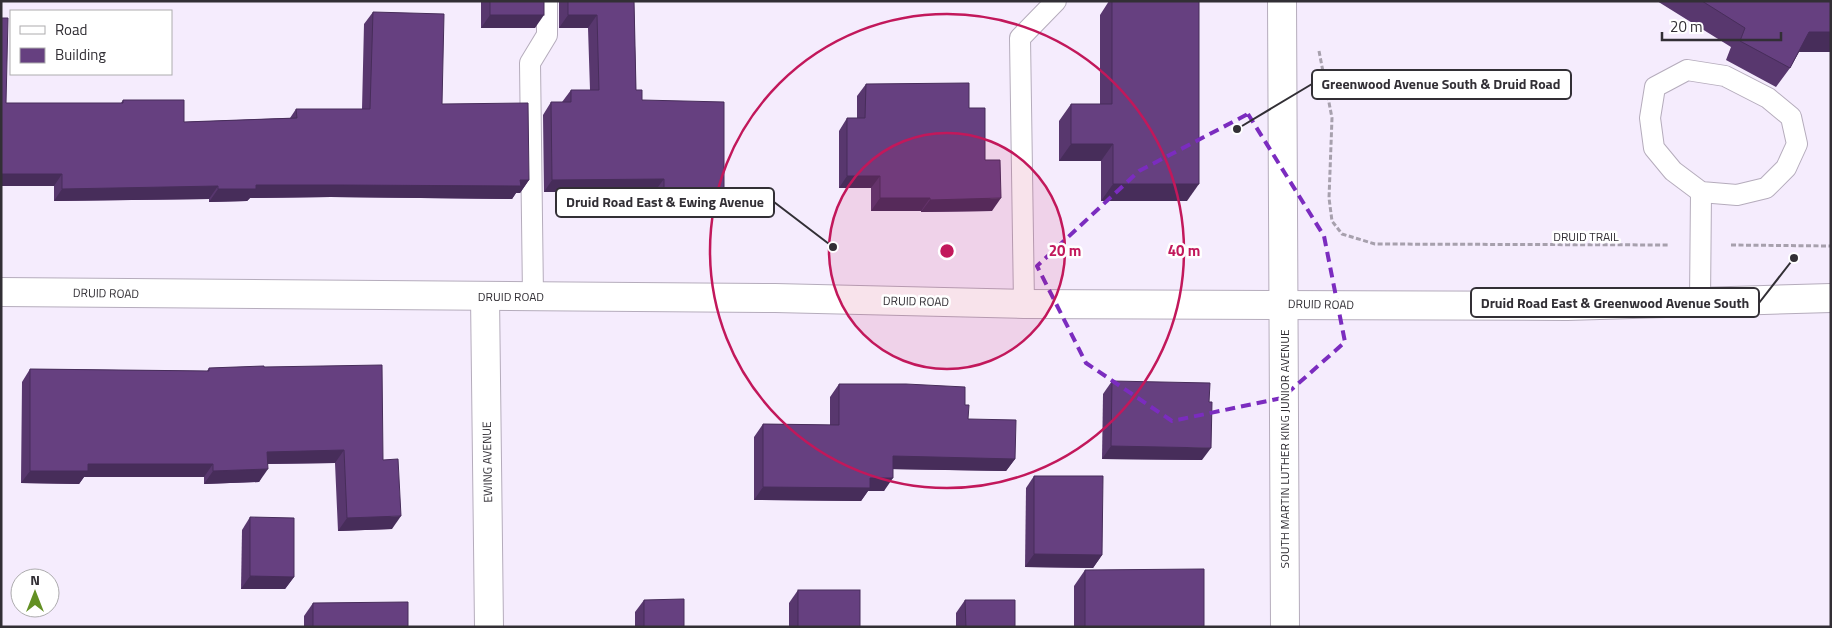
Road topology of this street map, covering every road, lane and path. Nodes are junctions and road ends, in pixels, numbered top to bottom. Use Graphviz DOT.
graph roads {
  1 [pos="547,1"];
  2 [pos="1056,1"];
  3 [pos="1282,1"];
  4 [pos="1317,42"];
  5 [pos="1701,192"];
  6 [pos="1700,245"];
  7 [pos="1831,246"];
  8 [pos="1,292"];
  9 [pos="485,296"];
  10 [pos="532,296"];
  11 [pos="1831,298"];
  12 [pos="1700,302"];
  13 [pos="1024,304"];
  14 [pos="1283,304"];
  15 [pos="489,627"];
  16 [pos="1285,627"];
  1 -- 10 [label="lane"];
  2 -- 13 [label="lane"];
  3 -- 14 [label="street, SOUTH MARTIN LUTHER KING JUNIOR AVENUE"];
  4 -- 6 [label="path, DRUID TRAIL"];
  5 -- 5 [label="lane"];
  5 -- 6 [label="lane"];
  6 -- 7 [label="path, DRUID TRAIL"];
  6 -- 12 [label="lane"];
  8 -- 9 [label="street, DRUID ROAD"];
  9 -- 10 [label="street, DRUID ROAD"];
  9 -- 15 [label="street, EWING AVENUE"];
  10 -- 13 [label="street, DRUID ROAD"];
  11 -- 12 [label="street, DRUID ROAD"];
  12 -- 14 [label="street, DRUID ROAD"];
  13 -- 14 [label="street, DRUID ROAD"];
  14 -- 16 [label="street, SOUTH MARTIN LUTHER KING JUNIOR AVENUE"];
}
